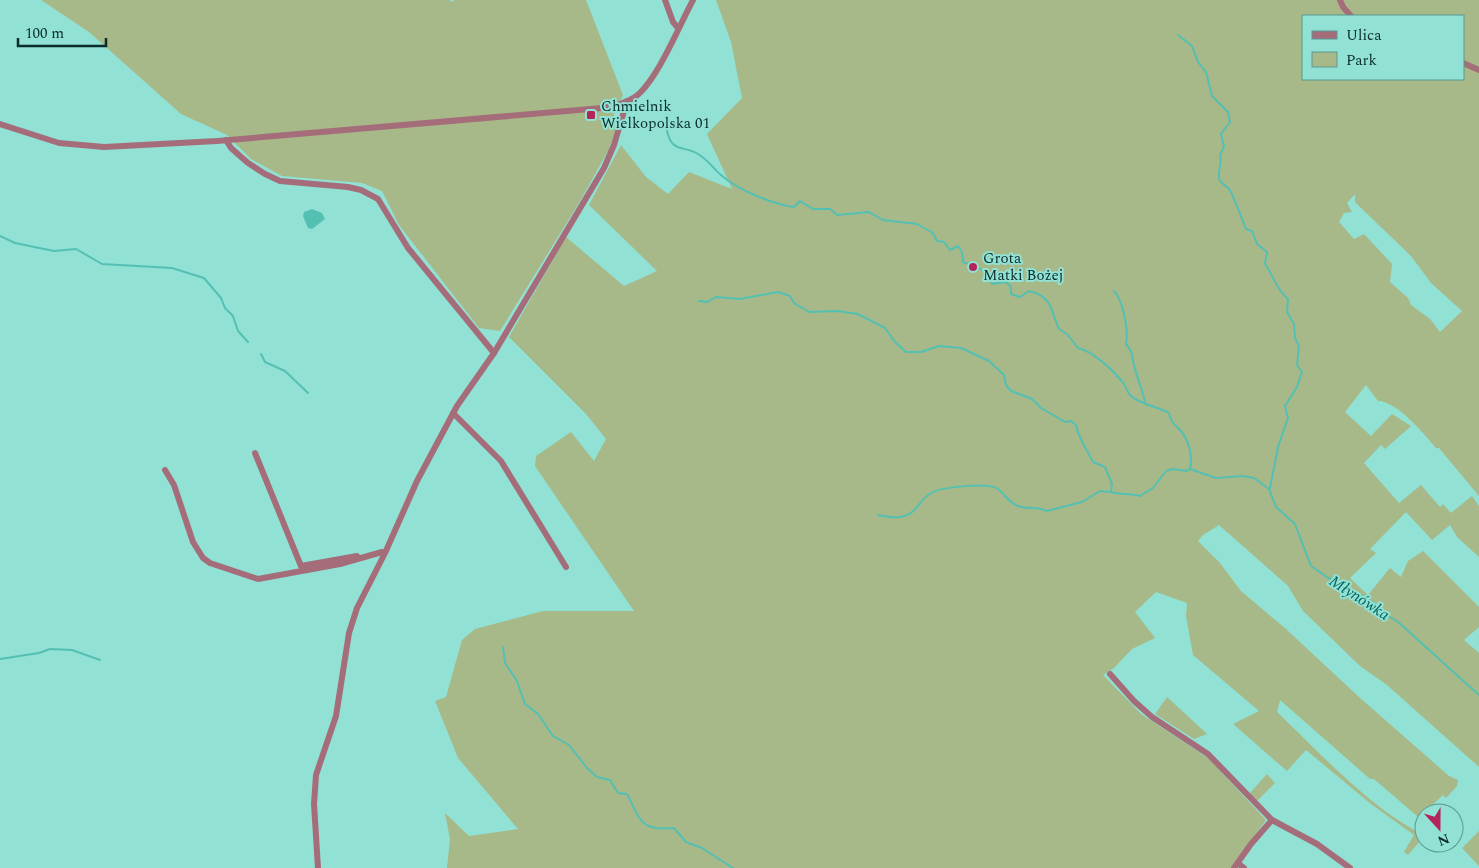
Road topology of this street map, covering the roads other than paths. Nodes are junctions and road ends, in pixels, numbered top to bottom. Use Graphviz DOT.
graph roads {
  1 [pos="665,0"];
  2 [pos="693,0"];
  3 [pos="1340,0"];
  4 [pos="1350,15"];
  5 [pos="678,28"];
  6 [pos="1464,63"];
  7 [pos="1479,70"];
  8 [pos="627,102"];
  9 [pos="0,124"];
  10 [pos="226,140"];
  11 [pos="494,353"];
  12 [pos="453,413"];
  13 [pos="255,453"];
  14 [pos="165,470"];
  15 [pos="384,553"];
  16 [pos="566,567"];
  17 [pos="1110,674"];
  18 [pos="1272,820"];
  19 [pos="1236,866"];
  20 [pos="318,868"];
  21 [pos="1244,868"];
  22 [pos="1350,868"];
  1 -- 5 [label="street"];
  2 -- 5 [label="street"];
  3 -- 4 [label="street"];
  5 -- 8 [label="street"];
  6 -- 7 [label="street"];
  8 -- 10 [label="street"];
  8 -- 11 [label="street"];
  9 -- 10 [label="street"];
  10 -- 11 [label="street"];
  11 -- 12 [label="street"];
  12 -- 15 [label="street"];
  12 -- 16 [label="street"];
  13 -- 15 [label="street"];
  14 -- 15 [label="street"];
  15 -- 20 [label="street"];
  17 -- 18 [label="street"];
  18 -- 19 [label="street"];
  18 -- 22 [label="street"];
  19 -- 21 [label="street"];
}
